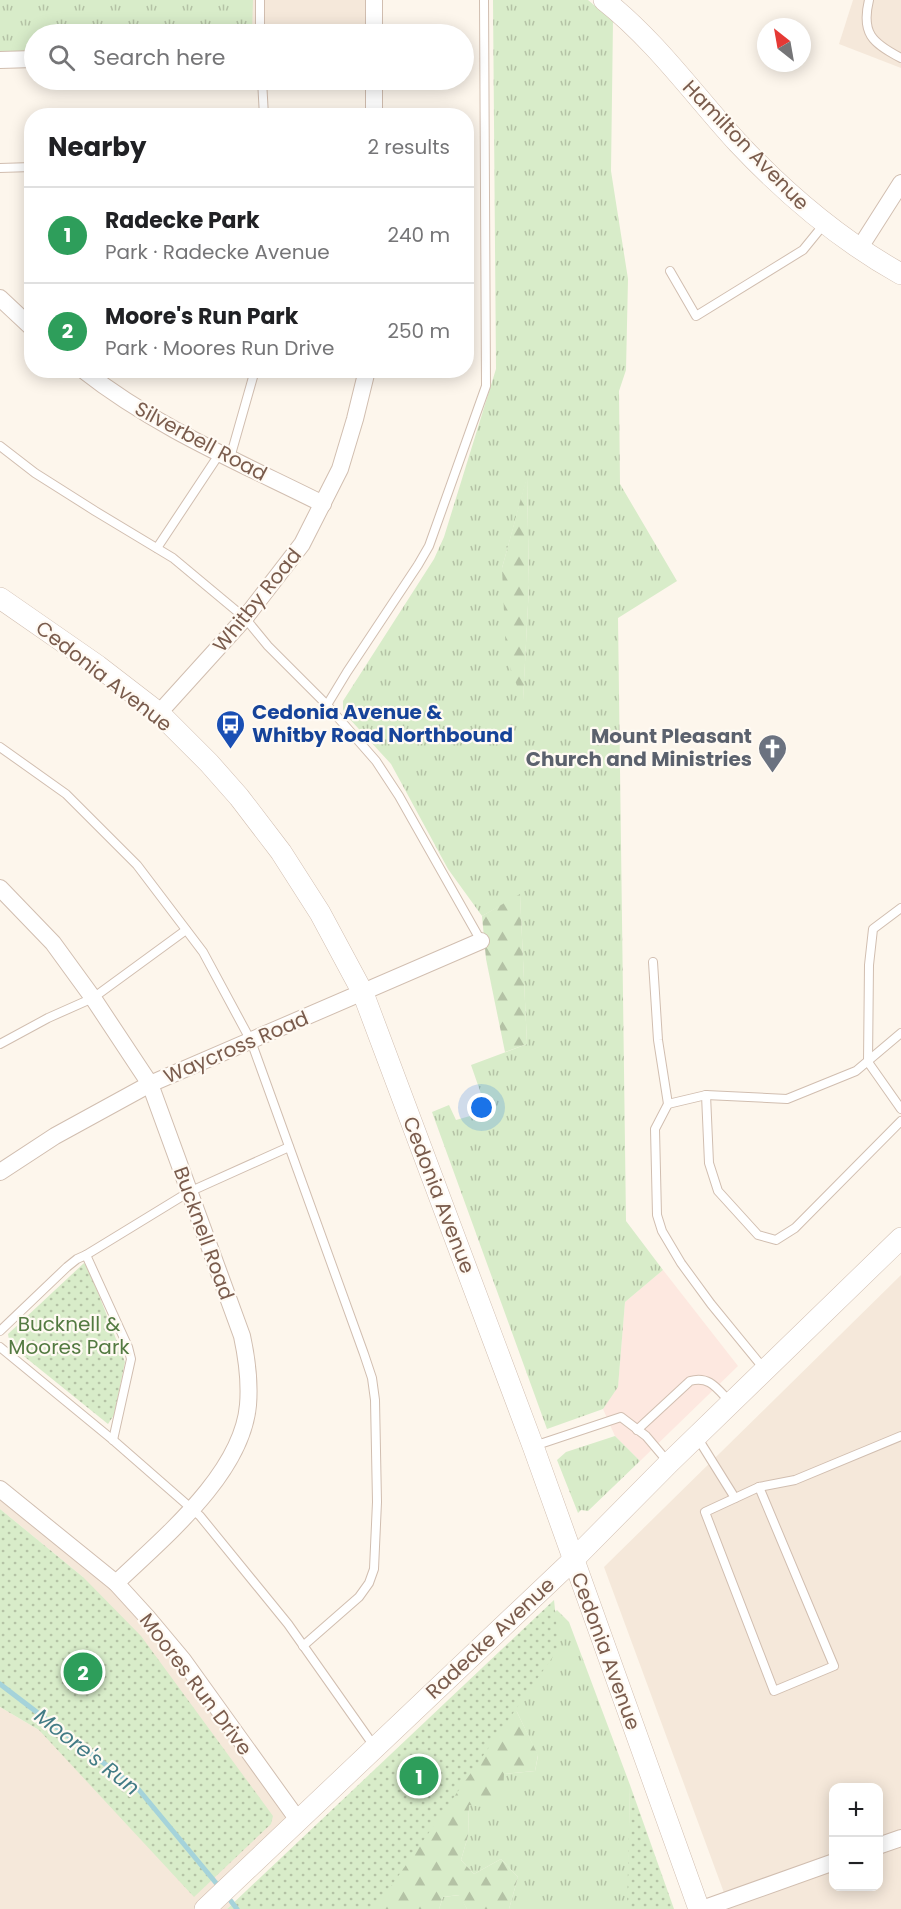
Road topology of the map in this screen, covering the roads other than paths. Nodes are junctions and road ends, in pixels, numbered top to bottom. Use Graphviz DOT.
graph roads {
  1 [pos="260,0"];
  2 [pos="374,0"];
  3 [pos="484,0"];
  4 [pos="604,0"];
  5 [pos="869,0"];
  6 [pos="260,24"];
  7 [pos="374,24"];
  8 [pos="901,58"];
  9 [pos="24,59"];
  10 [pos="0,60"];
  11 [pos="262,90"];
  12 [pos="374,90"];
  13 [pos="263,108"];
  14 [pos="374,108"];
  15 [pos="24,167"];
  16 [pos="0,168"];
  17 [pos="901,183"];
  18 [pos="825,223"];
  19 [pos="860,249"];
  20 [pos="670,271"];
  21 [pos="901,274"];
  22 [pos="0,298"];
  23 [pos="24,320"];
  24 [pos="92,378"];
  25 [pos="252,378"];
  26 [pos="365,378"];
  27 [pos="0,446"];
  28 [pos="225,455"];
  29 [pos="323,504"];
  30 [pos="157,548"];
  31 [pos="0,598"];
  32 [pos="245,618"];
  33 [pos="327,705"];
  34 [pos="159,713"];
  35 [pos="0,747"];
  36 [pos="0,888"];
  37 [pos="901,908"];
  38 [pos="186,930"];
  39 [pos="481,941"];
  40 [pos="653,962"];
  41 [pos="363,993"];
  42 [pos="93,998"];
  43 [pos="901,1033"];
  44 [pos="251,1041"];
  45 [pos="0,1044"];
  46 [pos="868,1062"];
  47 [pos="150,1084"];
  48 [pos="706,1095"];
  49 [pos="668,1104"];
  50 [pos="901,1109"];
  51 [pos="901,1121"];
  52 [pos="289,1147"];
  53 [pos="0,1172"];
  54 [pos="189,1192"];
  55 [pos="901,1238"];
  56 [pos="86,1255"];
  57 [pos="0,1331"];
  58 [pos="0,1347"];
  59 [pos="765,1370"];
  60 [pos="731,1403"];
  61 [pos="637,1431"];
  62 [pos="696,1436"];
  63 [pos="901,1436"];
  64 [pos="113,1440"];
  65 [pos="533,1446"];
  66 [pos="669,1463"];
  67 [pos="759,1487"];
  68 [pos="0,1489"];
  69 [pos="735,1498"];
  70 [pos="192,1507"];
  71 [pos="573,1560"];
  72 [pos="116,1583"];
  73 [pos="303,1646"];
  74 [pos="374,1747"];
  75 [pos="298,1820"];
  76 [pos="901,1838"];
  77 [pos="883,1845"];
  78 [pos="829,1864"];
  79 [pos="205,1909"];
  80 [pos="700,1909"];
  1 -- 6 [label="lane"];
  2 -- 7 [label="street"];
  3 -- 33 [label="lane"];
  4 -- 18 [label="street, Hamilton Avenue"];
  5 -- 8 [label="lane"];
  9 -- 10 [label="street"];
  11 -- 13 [label="lane"];
  12 -- 14 [label="street"];
  15 -- 16 [label="lane"];
  17 -- 19 [label="street"];
  18 -- 19 [label="street, Hamilton Avenue"];
  18 -- 20 [label="lane"];
  19 -- 21 [label="street, Hamilton Avenue"];
  22 -- 23 [label="street"];
  24 -- 28 [label="street, Silverbell Road"];
  25 -- 28 [label="lane"];
  26 -- 29 [label="street, Whitby Road"];
  27 -- 30 [label="lane"];
  28 -- 29 [label="street, Silverbell Road"];
  28 -- 30 [label="lane"];
  29 -- 32 [label="street, Whitby Road"];
  30 -- 32 [label="lane"];
  31 -- 34 [label="street, Cedonia Avenue"];
  32 -- 33 [label="lane"];
  32 -- 34 [label="street, Whitby Road"];
  33 -- 39 [label="lane"];
  34 -- 41 [label="street, Cedonia Avenue"];
  35 -- 38 [label="lane"];
  36 -- 42 [label="street, Bucknell Road"];
  37 -- 46 [label="lane"];
  38 -- 42 [label="lane"];
  38 -- 44 [label="lane"];
  39 -- 41 [label="street, Waycross Road"];
  40 -- 49 [label="lane"];
  41 -- 44 [label="street, Waycross Road"];
  41 -- 65 [label="street, Cedonia Avenue"];
  42 -- 45 [label="lane"];
  42 -- 47 [label="street, Bucknell Road"];
  43 -- 46 [label="lane"];
  44 -- 47 [label="street, Waycross Road"];
  44 -- 52 [label="lane"];
  46 -- 48 [label="lane"];
  46 -- 50 [label="lane"];
  47 -- 53 [label="street, Waycross Road"];
  47 -- 54 [label="street, Bucknell Road"];
  48 -- 49 [label="lane"];
  48 -- 51 [label="lane"];
  49 -- 59 [label="lane"];
  52 -- 54 [label="lane"];
  52 -- 73 [label="lane"];
  54 -- 56 [label="lane"];
  54 -- 70 [label="street, Bucknell Road"];
  55 -- 59 [label="street, Radecke Avenue"];
  56 -- 57 [label="lane"];
  56 -- 64 [label="lane"];
  58 -- 64 [label="lane"];
  59 -- 60 [label="street, Radecke Avenue"];
  60 -- 61 [label="lane"];
  60 -- 62 [label="street, Radecke Avenue"];
  61 -- 65 [label="lane"];
  61 -- 66 [label="lane"];
  62 -- 66 [label="street, Radecke Avenue"];
  62 -- 69 [label="lane"];
  63 -- 67 [label="lane"];
  64 -- 70 [label="lane"];
  65 -- 71 [label="street, Cedonia Avenue"];
  66 -- 71 [label="street, Radecke Avenue"];
  67 -- 69 [label="lane"];
  67 -- 69 [label="lane"];
  68 -- 72 [label="street, Moores Run Drive"];
  70 -- 72 [label="street, Bucknell Road"];
  70 -- 73 [label="lane"];
  71 -- 74 [label="street, Radecke Avenue"];
  71 -- 80 [label="street, Cedonia Avenue"];
  72 -- 75 [label="street, Moores Run Drive"];
  73 -- 74 [label="lane"];
  74 -- 75 [label="street, Radecke Avenue"];
  75 -- 79 [label="street, Radecke Avenue"];
  76 -- 77 [label="street"];
  78 -- 80 [label="street"];
}
